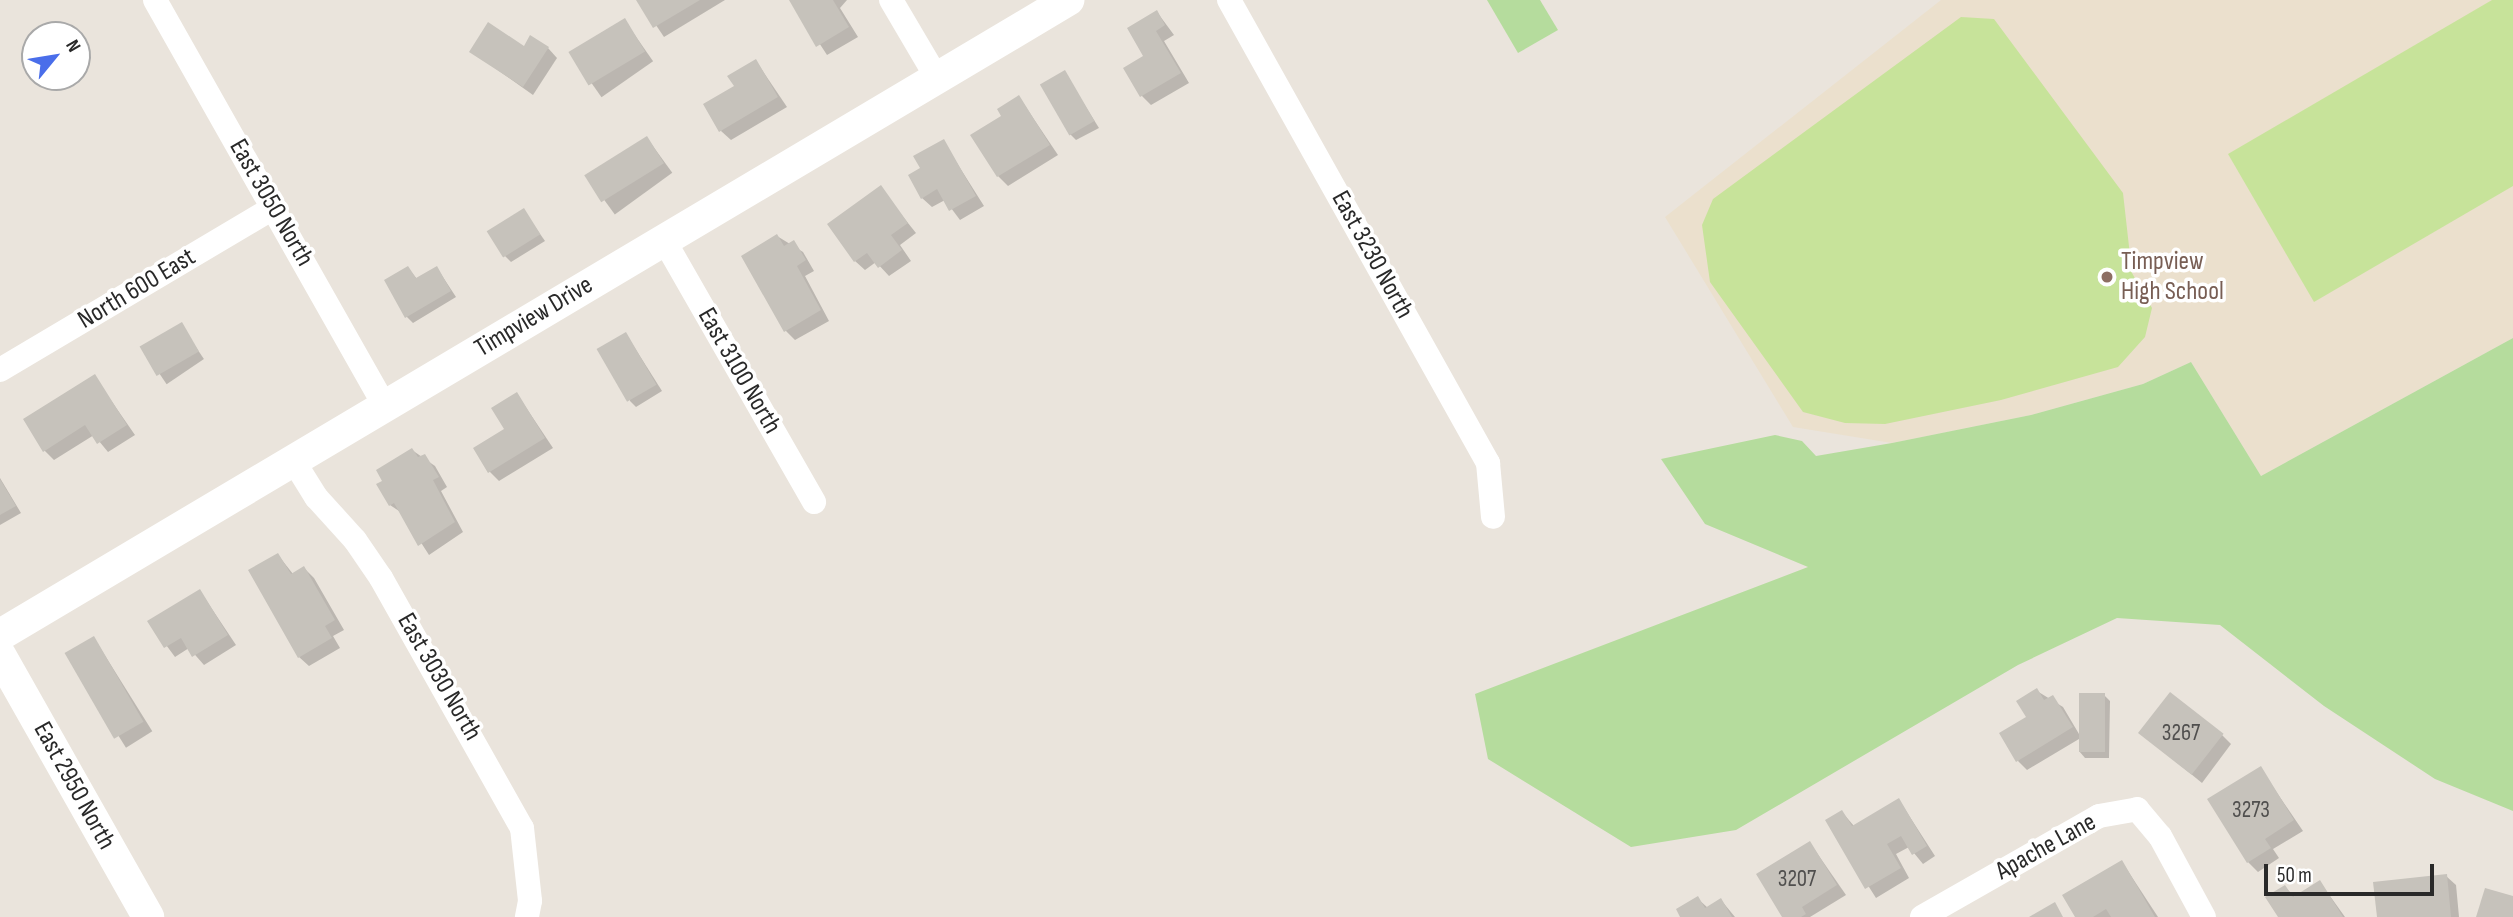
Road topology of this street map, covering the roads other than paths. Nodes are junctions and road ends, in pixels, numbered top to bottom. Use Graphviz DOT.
graph roads {
  1 [pos="155,0"];
  2 [pos="891,0"];
  3 [pos="1068,0"];
  4 [pos="1229,0"];
  5 [pos="937,78"];
  6 [pos="274,207"];
  7 [pos="664,240"];
  8 [pos="0,370"];
  9 [pos="385,406"];
  10 [pos="293,460"];
  11 [pos="814,502"];
  12 [pos="1493,517"];
  13 [pos="0,635"];
  14 [pos="0,655"];
  15 [pos="148,917"];
  16 [pos="527,917"];
  17 [pos="1922,917"];
  18 [pos="2204,917"];
  1 -- 6 [label="street, East 3050 North"];
  2 -- 5 [label="street"];
  3 -- 5 [label="street, Timpview Drive"];
  4 -- 12 [label="street, East 3230 North"];
  5 -- 7 [label="street, Timpview Drive"];
  6 -- 8 [label="street, North 600 East"];
  6 -- 9 [label="street, East 3050 North"];
  7 -- 9 [label="street, Timpview Drive"];
  7 -- 11 [label="street, East 3100 North"];
  9 -- 10 [label="street, Timpview Drive"];
  10 -- 13 [label="street, Timpview Drive"];
  10 -- 16 [label="street, East 3030 North"];
  14 -- 15 [label="street, East 2950 North"];
  17 -- 18 [label="street, Apache Lane"];
}
